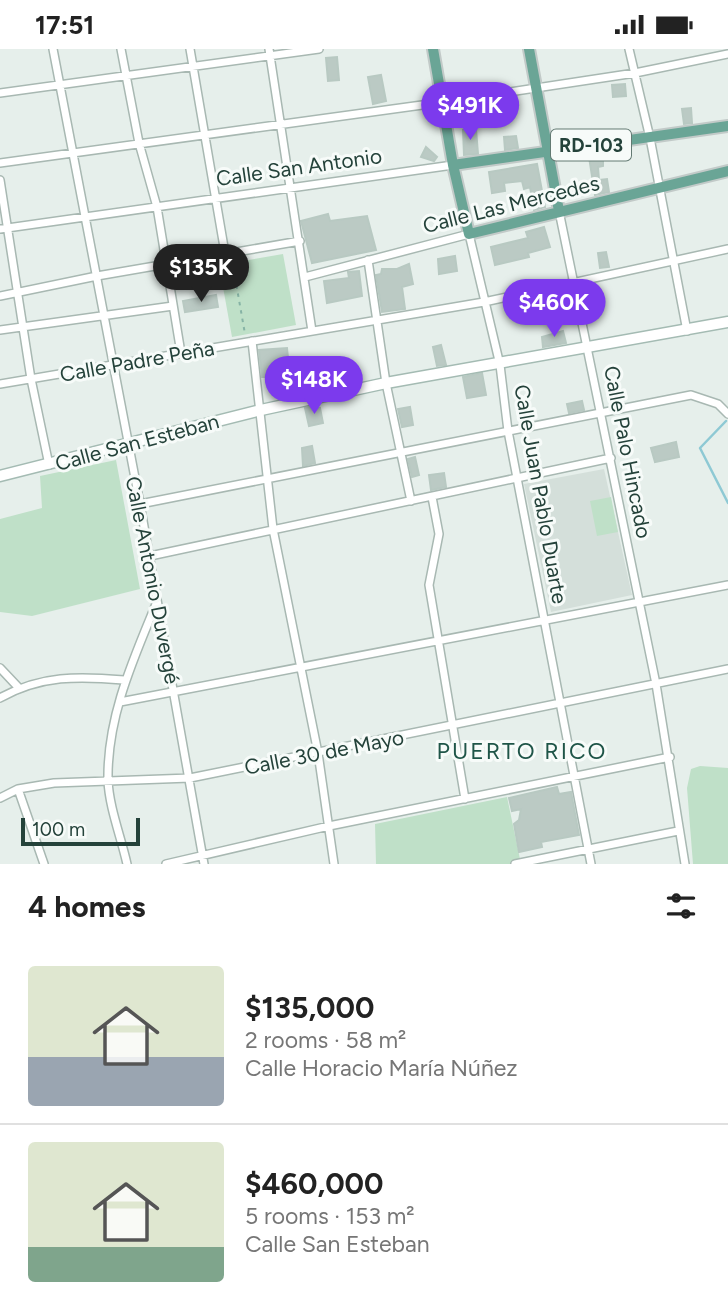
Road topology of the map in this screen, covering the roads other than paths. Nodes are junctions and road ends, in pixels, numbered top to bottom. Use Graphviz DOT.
graph roads {
  1 [pos="53,49"];
  2 [pos="121,49"];
  3 [pos="190,49"];
  4 [pos="319,49"];
  5 [pos="433,49"];
  6 [pos="529,49"];
  7 [pos="629,49"];
  8 [pos="269,53"];
  9 [pos="728,54"];
  10 [pos="193,65"];
  11 [pos="635,73"];
  12 [pos="126,76"];
  13 [pos="61,85"];
  14 [pos="537,86"];
  15 [pos="0,93"];
  16 [pos="444,102"];
  17 [pos="278,123"];
  18 [pos="728,126"];
  19 [pos="207,134"];
  20 [pos="650,138"];
  21 [pos="139,143"];
  22 [pos="549,151"];
  23 [pos="72,152"];
  24 [pos="0,163"];
  25 [pos="453,165"];
  26 [pos="728,171"];
  27 [pos="0,180"];
  28 [pos="288,188"];
  29 [pos="659,188"];
  30 [pos="215,199"];
  31 [pos="157,207"];
  32 [pos="559,211"];
  33 [pos="86,217"];
  34 [pos="3,228"];
  35 [pos="470,234"];
  36 [pos="300,241"];
  37 [pos="728,249"];
  38 [pos="227,253"];
  39 [pos="368,260"];
  40 [pos="673,261"];
  41 [pos="165,263"];
  42 [pos="97,276"];
  43 [pos="305,277"];
  44 [pos="572,284"];
  45 [pos="17,293"];
  46 [pos="0,296"];
  47 [pos="484,302"];
  48 [pos="173,306"];
  49 [pos="104,317"];
  50 [pos="375,320"];
  51 [pos="728,322"];
  52 [pos="23,326"];
  53 [pos="0,330"];
  54 [pos="312,331"];
  55 [pos="687,331"];
  56 [pos="249,342"];
  57 [pos="588,346"];
  58 [pos="181,353"];
  59 [pos="500,365"];
  60 [pos="114,367"];
  61 [pos="30,379"];
  62 [pos="386,383"];
  63 [pos="0,384"];
  64 [pos="261,410"];
  65 [pos="601,410"];
  66 [pos="728,414"];
  67 [pos="508,431"];
  68 [pos="127,446"];
  69 [pos="399,453"];
  70 [pos="611,458"];
  71 [pos="49,465"];
  72 [pos="0,475"];
  73 [pos="266,480"];
  74 [pos="518,480"];
  75 [pos="432,497"];
  76 [pos="411,501"];
  77 [pos="140,504"];
  78 [pos="273,529"];
  79 [pos="150,556"];
  80 [pos="728,585"];
  81 [pos="636,600"];
  82 [pos="157,603"];
  83 [pos="544,621"];
  84 [pos="438,643"];
  85 [pos="0,667"];
  86 [pos="300,668"];
  87 [pos="728,669"];
  88 [pos="124,680"];
  89 [pos="656,684"];
  90 [pos="18,687"];
  91 [pos="174,693"];
  92 [pos="0,698"];
  93 [pos="120,702"];
  94 [pos="559,702"];
  95 [pos="451,726"];
  96 [pos="318,753"];
  97 [pos="670,757"];
  98 [pos="575,777"];
  99 [pos="190,778"];
  100 [pos="108,782"];
  101 [pos="18,789"];
  102 [pos="0,798"];
  103 [pos="465,799"];
  104 [pos="329,826"];
  105 [pos="678,831"];
  106 [pos="588,849"];
  107 [pos="203,860"];
  108 [pos="44,864"];
  109 [pos="127,864"];
  110 [pos="166,864"];
  111 [pos="334,864"];
  112 [pos="515,864"];
  113 [pos="591,864"];
  114 [pos="685,864"];
  1 -- 13 [label="street, Calle Antonio Duvergé"];
  2 -- 12 [label="street"];
  3 -- 10 [label="street"];
  4 -- 8 [label="street"];
  5 -- 16 [label="main road, Calle Juan Pablo Duarte"];
  6 -- 14 [label="main road, Calle Palo Hincado"];
  7 -- 11 [label="street"];
  8 -- 10 [label="street"];
  8 -- 17 [label="street"];
  9 -- 11 [label="street"];
  10 -- 12 [label="street"];
  10 -- 19 [label="street"];
  11 -- 14 [label="street"];
  11 -- 20 [label="street"];
  12 -- 13 [label="street"];
  12 -- 21 [label="street"];
  13 -- 15 [label="street"];
  13 -- 23 [label="street, Calle Antonio Duvergé"];
  14 -- 16 [label="street"];
  14 -- 22 [label="main road, Calle Palo Hincado"];
  16 -- 17 [label="street"];
  16 -- 25 [label="main road, Calle Juan Pablo Duarte"];
  17 -- 19 [label="street"];
  17 -- 28 [label="street"];
  18 -- 20 [label="main road, Calle San Antonio / RD-103"];
  19 -- 21 [label="street"];
  19 -- 30 [label="street"];
  20 -- 22 [label="main road, Calle San Antonio / RD-103"];
  20 -- 29 [label="street"];
  21 -- 23 [label="street"];
  21 -- 31 [label="street"];
  22 -- 25 [label="main road, Calle San Antonio / RD-103"];
  22 -- 32 [label="main road, Calle Palo Hincado"];
  23 -- 24 [label="street"];
  23 -- 33 [label="street, Calle Antonio Duvergé"];
  25 -- 28 [label="street, Calle San Antonio"];
  25 -- 35 [label="main road, Calle Juan Pablo Duarte"];
  26 -- 29 [label="main road, Calle Las Mercedes"];
  27 -- 34 [label="street"];
  28 -- 30 [label="street, Calle San Antonio"];
  28 -- 36 [label="street"];
  29 -- 32 [label="main road, Calle Las Mercedes"];
  29 -- 40 [label="street"];
  30 -- 31 [label="street, Calle San Antonio"];
  30 -- 38 [label="street"];
  31 -- 33 [label="street, Calle San Antonio"];
  31 -- 41 [label="street"];
  32 -- 35 [label="main road, Calle Las Mercedes"];
  32 -- 44 [label="street, Calle Palo Hincado"];
  33 -- 34 [label="street, Calle San Antonio"];
  33 -- 42 [label="street, Calle Antonio Duvergé"];
  34 -- 45 [label="street"];
  35 -- 39 [label="street, Calle Las Mercedes"];
  35 -- 47 [label="street, Calle Juan Pablo Duarte"];
  36 -- 38 [label="street"];
  36 -- 43 [label="street"];
  37 -- 40 [label="street, Calle Padre Peña"];
  38 -- 41 [label="street"];
  39 -- 43 [label="street, Calle Las Mercedes"];
  39 -- 50 [label="street"];
  40 -- 44 [label="street, Calle Padre Peña"];
  40 -- 55 [label="street"];
  41 -- 42 [label="street"];
  41 -- 48 [label="street"];
  42 -- 45 [label="street"];
  42 -- 49 [label="street, Calle Antonio Duvergé"];
  43 -- 54 [label="street"];
  44 -- 47 [label="street, Calle Padre Peña"];
  44 -- 57 [label="street, Calle Palo Hincado"];
  45 -- 46 [label="street"];
  45 -- 52 [label="street"];
  47 -- 50 [label="street, Calle Padre Peña"];
  47 -- 59 [label="street, Calle Juan Pablo Duarte"];
  48 -- 49 [label="street"];
  48 -- 58 [label="street"];
  49 -- 52 [label="street"];
  49 -- 60 [label="street, Calle Antonio Duvergé"];
  50 -- 54 [label="street, Calle Padre Peña"];
  50 -- 62 [label="street"];
  51 -- 55 [label="street, Calle San Esteban"];
  52 -- 53 [label="street"];
  52 -- 61 [label="street"];
  54 -- 56 [label="street, Calle Padre Peña"];
  55 -- 57 [label="street, Calle San Esteban"];
  56 -- 58 [label="street, Calle Padre Peña"];
  56 -- 64 [label="street"];
  57 -- 59 [label="street, Calle San Esteban"];
  57 -- 65 [label="street, Calle Palo Hincado"];
  58 -- 60 [label="street, Calle Padre Peña"];
  59 -- 62 [label="street, Calle San Esteban"];
  59 -- 67 [label="street, Calle Juan Pablo Duarte"];
  60 -- 61 [label="street, Calle Padre Peña"];
  60 -- 68 [label="street, Calle Antonio Duvergé"];
  61 -- 63 [label="street, Calle Padre Peña"];
  61 -- 71 [label="street"];
  62 -- 64 [label="street, Calle San Esteban"];
  62 -- 69 [label="street"];
  64 -- 68 [label="street, Calle San Esteban"];
  64 -- 73 [label="street"];
  65 -- 66 [label="street"];
  65 -- 67 [label="street"];
  65 -- 70 [label="street, Calle Palo Hincado"];
  67 -- 69 [label="street"];
  67 -- 74 [label="street, Calle Juan Pablo Duarte"];
  68 -- 71 [label="street, Calle San Esteban"];
  68 -- 77 [label="street, Calle Antonio Duvergé"];
  69 -- 73 [label="street"];
  69 -- 76 [label="street"];
  70 -- 74 [label="street"];
  70 -- 81 [label="street, Calle Palo Hincado"];
  71 -- 72 [label="street, Calle San Esteban"];
  73 -- 77 [label="street"];
  73 -- 78 [label="street"];
  74 -- 75 [label="street"];
  74 -- 83 [label="street, Calle Juan Pablo Duarte"];
  75 -- 76 [label="street"];
  75 -- 84 [label="street"];
  76 -- 78 [label="street"];
  77 -- 79 [label="street, Calle Antonio Duvergé"];
  78 -- 79 [label="street"];
  78 -- 86 [label="street"];
  79 -- 82 [label="street, Calle Antonio Duvergé"];
  80 -- 81 [label="street"];
  81 -- 83 [label="street"];
  81 -- 89 [label="street, Calle Palo Hincado"];
  82 -- 88 [label="street"];
  82 -- 91 [label="street, Calle Antonio Duvergé"];
  83 -- 84 [label="street"];
  83 -- 94 [label="street, Calle Juan Pablo Duarte"];
  84 -- 86 [label="street"];
  84 -- 95 [label="street"];
  85 -- 90 [label="street"];
  86 -- 91 [label="street"];
  86 -- 96 [label="street"];
  87 -- 89 [label="street, Calle 30 de Mayo"];
  88 -- 90 [label="street"];
  88 -- 93 [label="street"];
  89 -- 94 [label="street, Calle 30 de Mayo"];
  89 -- 97 [label="street, Calle Palo Hincado"];
  90 -- 92 [label="street"];
  91 -- 93 [label="street"];
  91 -- 99 [label="street, Calle Antonio Duvergé"];
  93 -- 100 [label="street"];
  94 -- 95 [label="street, Calle 30 de Mayo"];
  94 -- 98 [label="street, Calle Juan Pablo Duarte"];
  95 -- 96 [label="street, Calle 30 de Mayo"];
  95 -- 103 [label="street"];
  96 -- 99 [label="street, Calle 30 de Mayo"];
  96 -- 104 [label="street"];
  97 -- 98 [label="street"];
  97 -- 105 [label="street, Calle Palo Hincado"];
  98 -- 103 [label="street"];
  98 -- 106 [label="street, Calle Juan Pablo Duarte"];
  99 -- 100 [label="street, Calle 30 de Mayo"];
  99 -- 107 [label="street, Calle Antonio Duvergé"];
  100 -- 101 [label="street, Calle 30 de Mayo"];
  100 -- 109 [label="street"];
  101 -- 102 [label="street, Calle 30 de Mayo"];
  101 -- 108 [label="street"];
  103 -- 104 [label="street"];
  104 -- 107 [label="street"];
  104 -- 111 [label="street"];
  105 -- 106 [label="street"];
  105 -- 114 [label="street, Calle Palo Hincado"];
  106 -- 112 [label="street"];
  106 -- 113 [label="street, Calle Juan Pablo Duarte"];
  107 -- 110 [label="street"];
}
